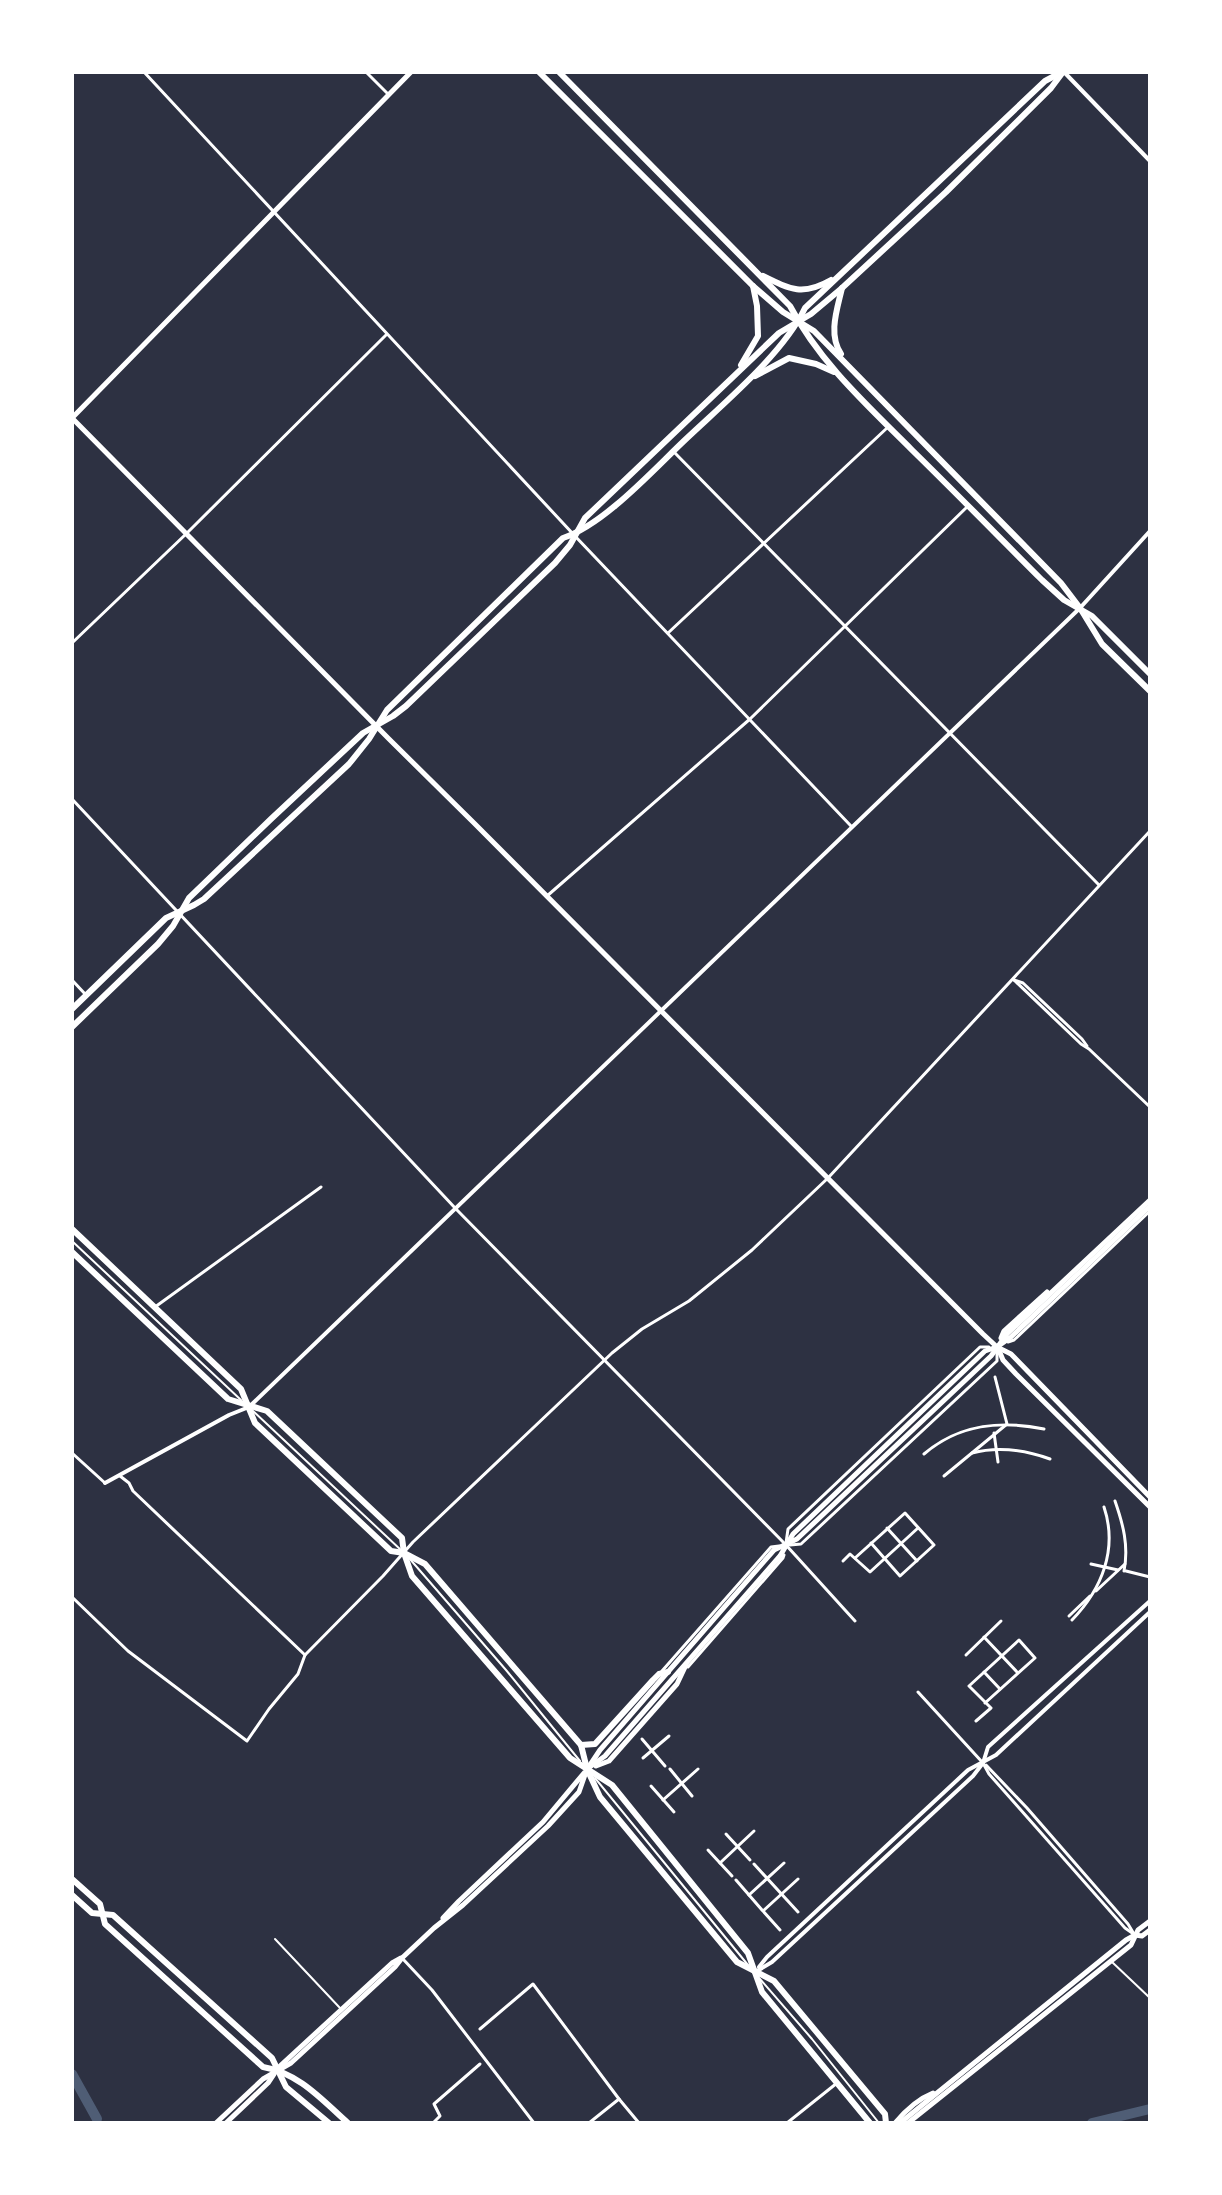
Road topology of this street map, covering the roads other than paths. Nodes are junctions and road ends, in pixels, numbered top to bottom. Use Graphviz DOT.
graph roads {
  1 [pos="144,72"];
  2 [pos="366,72"];
  3 [pos="411,72"];
  4 [pos="539,72"];
  5 [pos="559,72"];
  6 [pos="1063,72"];
  7 [pos="389,95"];
  8 [pos="1150,161"];
  9 [pos="273,213"];
  10 [pos="758,273"];
  11 [pos="841,274"];
  12 [pos="753,286"];
  13 [pos="842,288"];
  14 [pos="798,322"];
  15 [pos="386,335"];
  16 [pos="849,367"];
  17 [pos="736,373"];
  18 [pos="838,374"];
  19 [pos="749,379"];
  20 [pos="72,418"];
  21 [pos="888,427"];
  22 [pos="673,451"];
  23 [pos="969,506"];
  24 [pos="1150,531"];
  25 [pos="186,534"];
  26 [pos="574,535"];
  27 [pos="764,544"];
  28 [pos="1080,608"];
  29 [pos="845,627"];
  30 [pos="668,633"];
  31 [pos="72,643"];
  32 [pos="1150,674"];
  33 [pos="1150,691"];
  34 [pos="750,719"];
  35 [pos="376,726"];
  36 [pos="948,733"];
  37 [pos="72,799"];
  38 [pos="851,826"];
  39 [pos="1150,831"];
  40 [pos="1100,886"];
  41 [pos="547,896"];
  42 [pos="179,913"];
  43 [pos="72,980"];
  44 [pos="1014,980"];
  45 [pos="86,996"];
  46 [pos="72,1009"];
  47 [pos="662,1011"];
  48 [pos="72,1027"];
  49 [pos="1150,1107"];
  50 [pos="828,1178"];
  51 [pos="321,1187"];
  52 [pos="1150,1200"];
  53 [pos="456,1209"];
  54 [pos="1150,1209"];
  55 [pos="72,1229"];
  56 [pos="72,1241"];
  57 [pos="72,1252"];
  58 [pos="155,1307"];
  59 [pos="997,1347"];
  60 [pos="604,1360"];
  61 [pos="995,1377"];
  62 [pos="249,1407"];
  63 [pos="1007,1424"];
  64 [pos="1044,1429"];
  65 [pos="994,1433"];
  66 [pos="996,1450"];
  67 [pos="72,1453"];
  68 [pos="924,1454"];
  69 [pos="968,1454"];
  70 [pos="1050,1459"];
  71 [pos="998,1462"];
  72 [pos="120,1476"];
  73 [pos="944,1476"];
  74 [pos="105,1483"];
  75 [pos="1150,1497"];
  76 [pos="1115,1501"];
  77 [pos="1104,1507"];
  78 [pos="1150,1507"];
  79 [pos="887,1528"];
  80 [pos="918,1528"];
  81 [pos="871,1543"];
  82 [pos="901,1544"];
  83 [pos="786,1545"];
  84 [pos="404,1553"];
  85 [pos="855,1558"];
  86 [pos="884,1559"];
  87 [pos="843,1561"];
  88 [pos="917,1561"];
  89 [pos="1091,1564"];
  90 [pos="1105,1567"];
  91 [pos="1122,1571"];
  92 [pos="1150,1577"];
  93 [pos="1094,1593"];
  94 [pos="72,1597"];
  95 [pos="1150,1601"];
  96 [pos="1150,1612"];
  97 [pos="1071,1618"];
  98 [pos="855,1621"];
  99 [pos="1001,1621"];
  100 [pos="984,1637"];
  101 [pos="305,1655"];
  102 [pos="966,1655"];
  103 [pos="691,1656"];
  104 [pos="1002,1656"];
  105 [pos="668,1672"];
  106 [pos="984,1672"];
  107 [pos="1018,1673"];
  108 [pos="659,1674"];
  109 [pos="677,1684"];
  110 [pos="1000,1689"];
  111 [pos="918,1692"];
  112 [pos="985,1703"];
  113 [pos="976,1721"];
  114 [pos="669,1736"];
  115 [pos="642,1739"];
  116 [pos="581,1745"];
  117 [pos="652,1751"];
  118 [pos="643,1758"];
  119 [pos="983,1763"];
  120 [pos="665,1766"];
  121 [pos="587,1769"];
  122 [pos="670,1769"];
  123 [pos="698,1769"];
  124 [pos="682,1783"];
  125 [pos="651,1786"];
  126 [pos="692,1796"];
  127 [pos="663,1800"];
  128 [pos="674,1812"];
  129 [pos="754,1831"];
  130 [pos="726,1834"];
  131 [pos="738,1846"];
  132 [pos="708,1850"];
  133 [pos="750,1860"];
  134 [pos="720,1863"];
  135 [pos="784,1863"];
  136 [pos="754,1864"];
  137 [pos="732,1876"];
  138 [pos="72,1879"];
  139 [pos="767,1879"];
  140 [pos="798,1879"];
  141 [pos="736,1880"];
  142 [pos="781,1894"];
  143 [pos="72,1895"];
  144 [pos="749,1895"];
  145 [pos="763,1911"];
  146 [pos="798,1912"];
  147 [pos="102,1913"];
  148 [pos="1150,1921"];
  149 [pos="780,1930"];
  150 [pos="1150,1930"];
  151 [pos="1135,1935"];
  152 [pos="275,1939"];
  153 [pos="402,1958"];
  154 [pos="1111,1961"];
  155 [pos="755,1972"];
  156 [pos="1150,1998"];
  157 [pos="341,2009"];
  158 [pos="480,2029"];
  159 [pos="480,2064"];
  160 [pos="277,2069"];
  161 [pos="838,2083"];
  162 [pos="619,2099"];
  163 [pos="216,2123"];
  164 [pos="226,2123"];
  165 [pos="329,2123"];
  166 [pos="348,2123"];
  167 [pos="433,2123"];
  168 [pos="534,2123"];
  169 [pos="589,2123"];
  170 [pos="639,2123"];
  171 [pos="787,2123"];
  172 [pos="870,2123"];
  173 [pos="879,2123"];
  174 [pos="886,2123"];
  175 [pos="898,2123"];
  176 [pos="908,2123"];
  1 -- 9 [label="street"];
  2 -- 7 [label="street"];
  3 -- 7 [label="main road"];
  4 -- 12 [label="main road"];
  5 -- 10 [label="main road"];
  6 -- 8 [label="street"];
  6 -- 11 [label="main road"];
  6 -- 13 [label="main road"];
  7 -- 9 [label="main road"];
  9 -- 15 [label="street"];
  9 -- 20 [label="main road"];
  10 -- 11 [label="main road"];
  10 -- 14 [label="main road"];
  11 -- 14 [label="main road"];
  12 -- 14 [label="main road"];
  12 -- 17 [label="main road"];
  13 -- 14 [label="main road"];
  13 -- 16 [label="main road"];
  14 -- 16 [label="main road"];
  14 -- 17 [label="main road"];
  14 -- 18 [label="main road"];
  14 -- 19 [label="main road"];
  15 -- 25 [label="street"];
  15 -- 26 [label="street"];
  16 -- 28 [label="main road"];
  17 -- 26 [label="main road"];
  18 -- 19 [label="main road"];
  18 -- 21 [label="main road"];
  19 -- 22 [label="main road"];
  20 -- 25 [label="main road"];
  21 -- 23 [label="main road"];
  21 -- 27 [label="street"];
  22 -- 26 [label="main road"];
  22 -- 27 [label="street"];
  23 -- 28 [label="main road"];
  23 -- 29 [label="street"];
  24 -- 28 [label="street"];
  25 -- 31 [label="street"];
  25 -- 35 [label="main road"];
  26 -- 30 [label="street"];
  26 -- 35 [label="main road"];
  26 -- 35 [label="main road"];
  27 -- 29 [label="street"];
  27 -- 30 [label="street"];
  28 -- 32 [label="main road"];
  28 -- 33 [label="main road"];
  28 -- 36 [label="street"];
  29 -- 34 [label="street"];
  29 -- 36 [label="street"];
  30 -- 34 [label="street"];
  34 -- 38 [label="street"];
  34 -- 41 [label="street"];
  35 -- 41 [label="main road"];
  35 -- 42 [label="main road"];
  35 -- 42 [label="main road"];
  36 -- 38 [label="street"];
  36 -- 40 [label="street"];
  37 -- 42 [label="street"];
  38 -- 47 [label="street"];
  39 -- 40 [label="street"];
  40 -- 44 [label="street"];
  41 -- 47 [label="main road"];
  42 -- 45 [label="main road"];
  42 -- 48 [label="main road"];
  42 -- 53 [label="street"];
  43 -- 45 [label="street"];
  44 -- 49 [label="street"];
  44 -- 50 [label="street"];
  45 -- 46 [label="main road"];
  47 -- 50 [label="main road"];
  47 -- 53 [label="street"];
  50 -- 59 [label="main road"];
  50 -- 60 [label="street"];
  51 -- 58 [label="street"];
  52 -- 59 [label="main road"];
  53 -- 60 [label="street"];
  53 -- 62 [label="street"];
  54 -- 59 [label="main road"];
  55 -- 58 [label="main road"];
  56 -- 62 [label="lane"];
  57 -- 62 [label="main road"];
  58 -- 62 [label="main road"];
  59 -- 75 [label="main road"];
  59 -- 78 [label="main road"];
  59 -- 83 [label="main road"];
  59 -- 83 [label="street"];
  60 -- 83 [label="street"];
  60 -- 84 [label="street"];
  61 -- 63 [label="street"];
  62 -- 72 [label="street"];
  62 -- 84 [label="main road"];
  62 -- 84 [label="main road"];
  63 -- 64 [label="street"];
  63 -- 65 [label="street"];
  63 -- 68 [label="street"];
  65 -- 66 [label="street"];
  65 -- 69 [label="street"];
  66 -- 69 [label="street"];
  66 -- 70 [label="street"];
  66 -- 71 [label="street"];
  67 -- 74 [label="street"];
  69 -- 73 [label="street"];
  72 -- 74 [label="street"];
  72 -- 101 [label="street"];
  76 -- 91 [label="street"];
  77 -- 90 [label="street"];
  79 -- 80 [label="street"];
  79 -- 81 [label="street"];
  79 -- 82 [label="street"];
  80 -- 82 [label="street"];
  80 -- 88 [label="street"];
  81 -- 85 [label="street"];
  81 -- 86 [label="street"];
  82 -- 86 [label="street"];
  82 -- 88 [label="street"];
  83 -- 98 [label="street"];
  83 -- 103 [label="main road"];
  83 -- 105 [label="main road"];
  83 -- 108 [label="street"];
  83 -- 109 [label="street"];
  84 -- 101 [label="street"];
  84 -- 116 [label="main road"];
  84 -- 121 [label="main road"];
  85 -- 86 [label="street"];
  85 -- 87 [label="street"];
  86 -- 88 [label="street"];
  89 -- 90 [label="street"];
  90 -- 91 [label="street"];
  90 -- 93 [label="street"];
  91 -- 92 [label="street"];
  91 -- 93 [label="street"];
  93 -- 97 [label="street"];
  94 -- 101 [label="street"];
  95 -- 119 [label="street"];
  96 -- 119 [label="street"];
  99 -- 100 [label="street"];
  100 -- 102 [label="street"];
  100 -- 104 [label="street"];
  103 -- 109 [label="main road"];
  103 -- 121 [label="main road"];
  104 -- 106 [label="street"];
  104 -- 107 [label="street"];
  104 -- 107 [label="street"];
  105 -- 108 [label="main road"];
  105 -- 121 [label="main road"];
  106 -- 110 [label="street"];
  106 -- 112 [label="street"];
  107 -- 110 [label="street"];
  108 -- 116 [label="main road"];
  109 -- 121 [label="main road"];
  110 -- 112 [label="street"];
  111 -- 119 [label="street"];
  112 -- 113 [label="street"];
  114 -- 117 [label="street"];
  115 -- 117 [label="street"];
  116 -- 121 [label="main road"];
  117 -- 118 [label="street"];
  117 -- 120 [label="street"];
  119 -- 151 [label="street"];
  119 -- 155 [label="street"];
  121 -- 153 [label="main road"];
  121 -- 155 [label="main road"];
  121 -- 155 [label="main road"];
  122 -- 124 [label="street"];
  123 -- 124 [label="street"];
  124 -- 126 [label="street"];
  124 -- 127 [label="street"];
  125 -- 127 [label="street"];
  127 -- 128 [label="street"];
  129 -- 131 [label="street"];
  130 -- 131 [label="street"];
  131 -- 133 [label="street"];
  131 -- 134 [label="street"];
  132 -- 134 [label="street"];
  134 -- 137 [label="street"];
  135 -- 139 [label="street"];
  136 -- 139 [label="street"];
  138 -- 147 [label="main road"];
  139 -- 142 [label="street"];
  139 -- 144 [label="street"];
  140 -- 142 [label="street"];
  141 -- 144 [label="street"];
  142 -- 145 [label="street"];
  142 -- 146 [label="street"];
  143 -- 147 [label="main road"];
  144 -- 145 [label="street"];
  145 -- 149 [label="street"];
  147 -- 160 [label="main road"];
  147 -- 160 [label="main road"];
  148 -- 151 [label="main road"];
  150 -- 151 [label="main road"];
  151 -- 154 [label="main road"];
  151 -- 175 [label="main road"];
  152 -- 157 [label="lane"];
  153 -- 157 [label="main road"];
  153 -- 160 [label="main road"];
  153 -- 168 [label="street"];
  154 -- 156 [label="lane"];
  154 -- 176 [label="main road"];
  155 -- 161 [label="main road"];
  155 -- 173 [label="lane"];
  155 -- 174 [label="main road"];
  157 -- 160 [label="main road"];
  158 -- 162 [label="street"];
  159 -- 167 [label="street"];
  160 -- 163 [label="main road"];
  160 -- 164 [label="main road"];
  160 -- 165 [label="main road"];
  160 -- 166 [label="main road"];
  161 -- 171 [label="street"];
  161 -- 172 [label="main road"];
  162 -- 169 [label="street"];
  162 -- 170 [label="street"];
}
